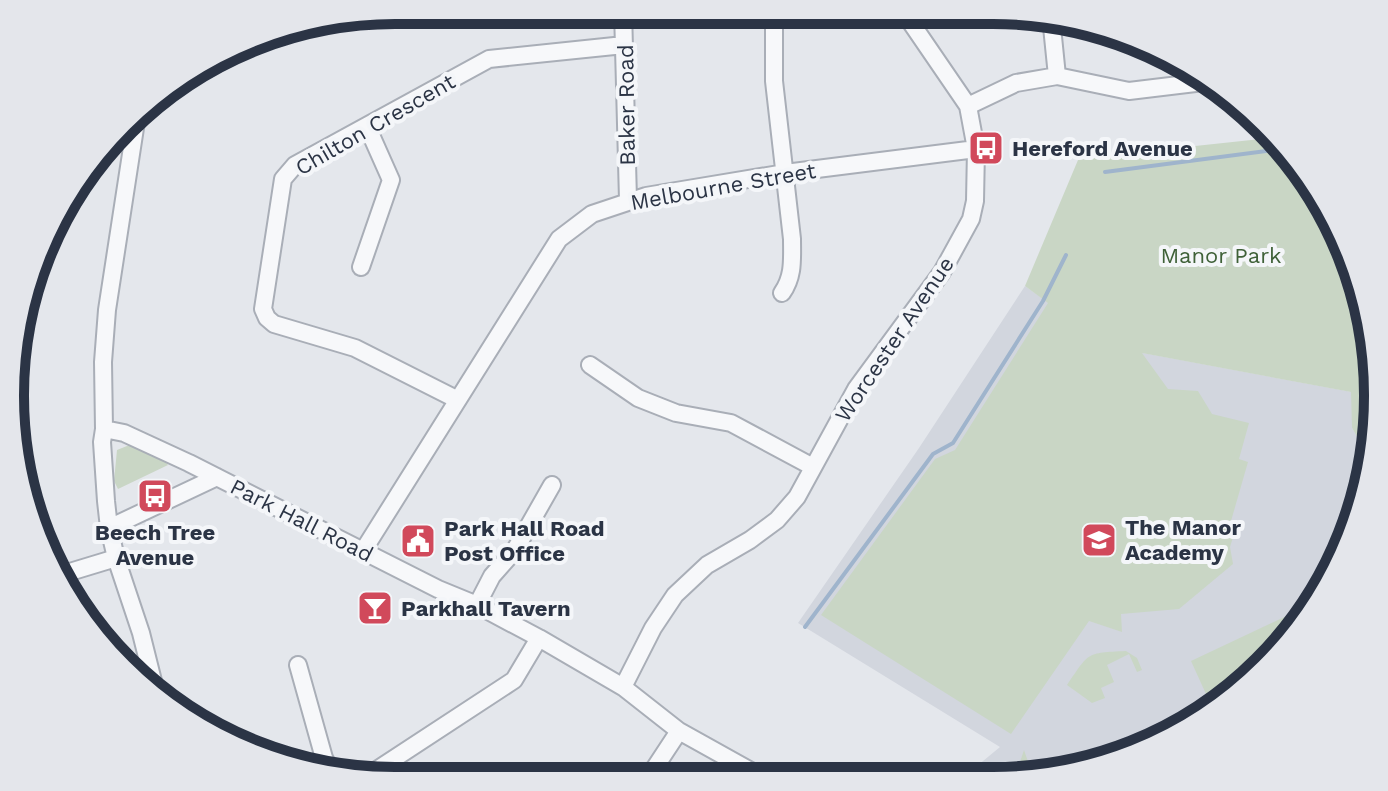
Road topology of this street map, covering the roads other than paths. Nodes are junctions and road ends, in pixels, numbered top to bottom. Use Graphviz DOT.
graph roads {
  1 [pos="623,24"];
  2 [pos="774,24"];
  3 [pos="912,24"];
  4 [pos="1052,29"];
  5 [pos="624,45"];
  6 [pos="1057,76"];
  7 [pos="1193,83"];
  8 [pos="968,106"];
  9 [pos="367,126"];
  10 [pos="134,132"];
  11 [pos="976,149"];
  12 [pos="785,173"];
  13 [pos="628,200"];
  14 [pos="361,267"];
  15 [pos="782,293"];
  16 [pos="590,365"];
  17 [pos="458,400"];
  18 [pos="104,429"];
  19 [pos="813,467"];
  20 [pos="217,477"];
  21 [pos="552,485"];
  22 [pos="109,528"];
  23 [pos="363,551"];
  24 [pos="116,558"];
  25 [pos="69,572"];
  26 [pos="477,605"];
  27 [pos="539,638"];
  28 [pos="298,665"];
  29 [pos="152,676"];
  30 [pos="623,687"];
  31 [pos="679,731"];
  32 [pos="325,760"];
  33 [pos="382,766"];
  34 [pos="655,767"];
  35 [pos="744,767"];
  1 -- 5 [label="street, Baker Road"];
  2 -- 12 [label="street"];
  3 -- 8 [label="street, Worcester Avenue"];
  4 -- 6 [label="street"];
  5 -- 9 [label="street, Chilton Crescent"];
  5 -- 13 [label="street, Baker Road"];
  6 -- 7 [label="street"];
  6 -- 8 [label="street"];
  8 -- 11 [label="street, Worcester Avenue"];
  9 -- 14 [label="street"];
  9 -- 17 [label="street, Chilton Crescent"];
  10 -- 18 [label="street"];
  11 -- 12 [label="street, Melbourne Street"];
  11 -- 19 [label="street, Worcester Avenue"];
  12 -- 13 [label="street, Melbourne Street"];
  12 -- 15 [label="street"];
  13 -- 17 [label="street, Melbourne Street"];
  16 -- 19 [label="street"];
  17 -- 23 [label="street, Melbourne Street"];
  18 -- 20 [label="street, Park Hall Road"];
  18 -- 22 [label="street"];
  19 -- 30 [label="street, Worcester Avenue"];
  20 -- 22 [label="street"];
  20 -- 23 [label="street, Park Hall Road"];
  21 -- 26 [label="street"];
  22 -- 24 [label="street"];
  23 -- 26 [label="street, Park Hall Road"];
  24 -- 25 [label="street"];
  24 -- 29 [label="street"];
  26 -- 27 [label="street, Park Hall Road"];
  27 -- 30 [label="street, Park Hall Road"];
  27 -- 33 [label="street"];
  28 -- 32 [label="street"];
  30 -- 31 [label="street, Park Hall Road"];
  31 -- 34 [label="street"];
  31 -- 35 [label="street, Park Hall Road"];
}
